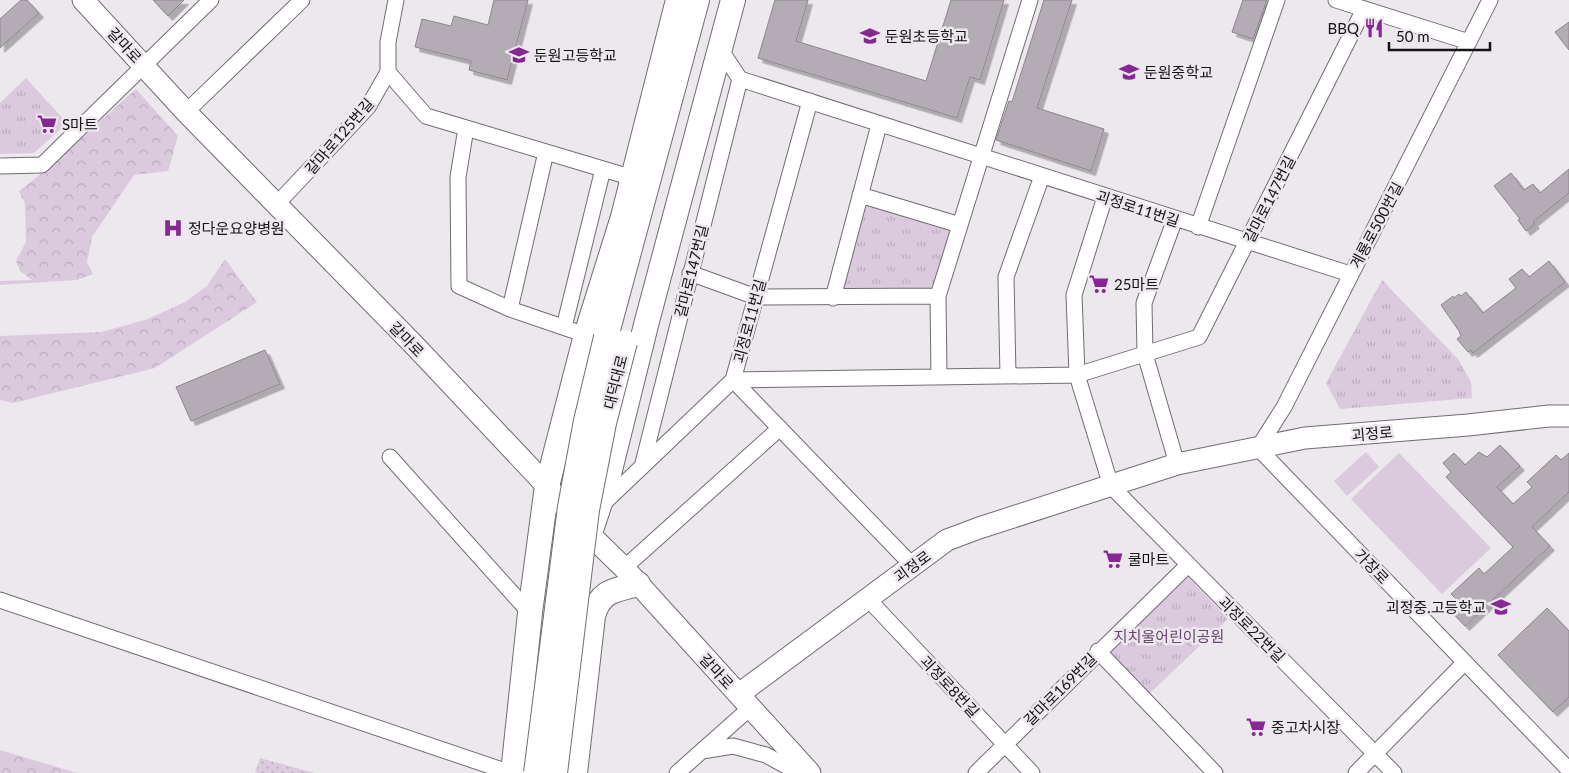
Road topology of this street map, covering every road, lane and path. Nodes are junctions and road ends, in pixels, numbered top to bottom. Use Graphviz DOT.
graph roads {
  1 [pos="82,0"];
  2 [pos="211,0"];
  3 [pos="302,0"];
  4 [pos="396,0"];
  5 [pos="697,0"];
  6 [pos="719,0"];
  7 [pos="733,0"];
  8 [pos="1030,0"];
  9 [pos="1277,0"];
  10 [pos="1336,0"];
  11 [pos="1490,0"];
  12 [pos="1364,9"];
  13 [pos="675,10"];
  14 [pos="1469,42"];
  15 [pos="720,49"];
  16 [pos="144,64"];
  17 [pos="388,72"];
  18 [pos="677,74"];
  19 [pos="740,79"];
  20 [pos="810,101"];
  21 [pos="186,112"];
  22 [pos="879,125"];
  23 [pos="466,128"];
  24 [pos="546,152"];
  25 [pos="981,157"];
  26 [pos="0,166"];
  27 [pos="603,169"];
  28 [pos="1042,176"];
  29 [pos="633,178"];
  30 [pos="860,195"];
  31 [pos="1104,197"];
  32 [pos="276,205"];
  33 [pos="1175,219"];
  34 [pos="960,225"];
  35 [pos="1198,227"];
  36 [pos="1247,242"];
  37 [pos="690,273"];
  38 [pos="1350,274"];
  39 [pos="938,296"];
  40 [pos="756,297"];
  41 [pos="833,298"];
  42 [pos="510,309"];
  43 [pos="564,327"];
  44 [pos="606,338"];
  45 [pos="1144,354"];
  46 [pos="1077,375"];
  47 [pos="1008,376"];
  48 [pos="939,377"];
  49 [pos="733,380"];
  50 [pos="1569,416"];
  51 [pos="780,428"];
  52 [pos="1258,448"];
  53 [pos="390,457"];
  54 [pos="643,463"];
  55 [pos="1177,464"];
  56 [pos="547,486"];
  57 [pos="1110,486"];
  58 [pos="607,500"];
  59 [pos="590,534"];
  60 [pos="912,565"];
  61 [pos="1188,565"];
  62 [pos="631,576"];
  63 [pos="868,599"];
  64 [pos="0,600"];
  65 [pos="530,613"];
  66 [pos="1098,651"];
  67 [pos="1465,662"];
  68 [pos="744,701"];
  69 [pos="1005,744"];
  70 [pos="702,751"];
  71 [pos="1375,754"];
  72 [pos="1569,770"];
  73 [pos="808,771"];
  74 [pos="512,773"];
  75 [pos="536,773"];
  76 [pos="555,773"];
  77 [pos="575,773"];
  78 [pos="677,773"];
  79 [pos="976,773"];
  80 [pos="1032,773"];
  81 [pos="1215,773"];
  82 [pos="1356,773"];
  83 [pos="1394,773"];
  1 -- 16 [label="main road, 갈마로"];
  2 -- 16 [label="street"];
  3 -- 21 [label="street"];
  4 -- 17 [label="street, 갈마로125번길"];
  5 -- 18 [label="main road, 대덕대로"];
  6 -- 44 [label="main road, 대덕대로"];
  7 -- 15 [label="main road"];
  8 -- 25 [label="street"];
  9 -- 35 [label="street, 괴정로11번길"];
  10 -- 12 [label="street"];
  11 -- 14 [label="street, 계룡로500번길"];
  12 -- 14 [label="street"];
  12 -- 36 [label="street, 갈마로147번길"];
  13 -- 18 [label="main road"];
  13 -- 29 [label="main road"];
  14 -- 38 [label="street, 계룡로500번길"];
  15 -- 19 [label="street"];
  15 -- 59 [label="main road"];
  16 -- 21 [label="main road, 갈마로"];
  16 -- 26 [label="street"];
  17 -- 23 [label="street"];
  17 -- 32 [label="street, 갈마로125번길"];
  18 -- 44 [label="main road, 대덕대로"];
  19 -- 20 [label="street, 괴정로11번길"];
  19 -- 37 [label="street, 갈마로147번길"];
  20 -- 22 [label="street, 괴정로11번길"];
  20 -- 40 [label="street, 괴정로11번길"];
  21 -- 32 [label="main road, 갈마로"];
  22 -- 25 [label="street, 괴정로11번길"];
  22 -- 30 [label="street"];
  23 -- 24 [label="street"];
  23 -- 42 [label="street"];
  24 -- 27 [label="street"];
  24 -- 42 [label="street"];
  25 -- 28 [label="street, 괴정로11번길"];
  25 -- 34 [label="street"];
  27 -- 29 [label="street"];
  27 -- 43 [label="street"];
  28 -- 31 [label="street, 괴정로11번길"];
  28 -- 47 [label="street"];
  29 -- 44 [label="main road"];
  30 -- 34 [label="street"];
  30 -- 41 [label="street"];
  31 -- 33 [label="street, 괴정로11번길"];
  31 -- 46 [label="street"];
  32 -- 56 [label="main road, 갈마로"];
  33 -- 35 [label="street, 괴정로11번길"];
  33 -- 45 [label="street"];
  34 -- 39 [label="street"];
  35 -- 36 [label="street, 괴정로11번길"];
  36 -- 38 [label="street, 괴정로11번길"];
  36 -- 45 [label="street, 갈마로147번길"];
  37 -- 40 [label="street"];
  37 -- 54 [label="street, 갈마로147번길"];
  38 -- 52 [label="street, 계룡로500번길"];
  39 -- 41 [label="street"];
  39 -- 48 [label="street"];
  40 -- 41 [label="street"];
  40 -- 49 [label="street, 괴정로11번길"];
  42 -- 43 [label="street"];
  43 -- 44 [label="street"];
  44 -- 56 [label="main road"];
  44 -- 75 [label="main road, 대덕대로, bridge"];
  44 -- 76 [label="main road, 대덕대로, bridge"];
  45 -- 46 [label="street, 갈마로147번길"];
  45 -- 55 [label="street"];
  46 -- 47 [label="street, 갈마로147번길"];
  46 -- 57 [label="street"];
  47 -- 48 [label="street, 갈마로147번길"];
  48 -- 49 [label="street, 갈마로147번길"];
  49 -- 51 [label="street, 괴정로11번길"];
  49 -- 54 [label="street"];
  50 -- 52 [label="main road, 괴정로"];
  51 -- 60 [label="street, 괴정로11번길"];
  51 -- 62 [label="street"];
  52 -- 55 [label="main road, 괴정로"];
  52 -- 67 [label="street, 가장로"];
  53 -- 65 [label="street"];
  54 -- 58 [label="street"];
  55 -- 57 [label="main road, 괴정로"];
  56 -- 59 [label="main road, 갈마로"];
  56 -- 65 [label="main road"];
  57 -- 60 [label="main road, 괴정로"];
  57 -- 61 [label="street, 괴정로22번길"];
  59 -- 62 [label="main road, 갈마로"];
  60 -- 63 [label="main road, 괴정로"];
  61 -- 66 [label="street, 갈마로169번길"];
  61 -- 71 [label="street, 괴정로22번길"];
  62 -- 68 [label="main road, 갈마로"];
  62 -- 77 [label="main road"];
  63 -- 68 [label="main road, 괴정로"];
  63 -- 69 [label="street, 괴정로8번길"];
  64 -- 74 [label="street"];
  65 -- 74 [label="main road"];
  66 -- 69 [label="street, 갈마로169번길"];
  66 -- 81 [label="street"];
  67 -- 71 [label="street"];
  67 -- 72 [label="street, 가장로"];
  68 -- 70 [label="street"];
  68 -- 73 [label="main road, 갈마로"];
  69 -- 79 [label="street, 갈마로169번길"];
  69 -- 80 [label="street, 괴정로8번길"];
  70 -- 73 [label="street"];
  70 -- 78 [label="street"];
  71 -- 82 [label="street"];
  71 -- 83 [label="street, 괴정로22번길"];
}
